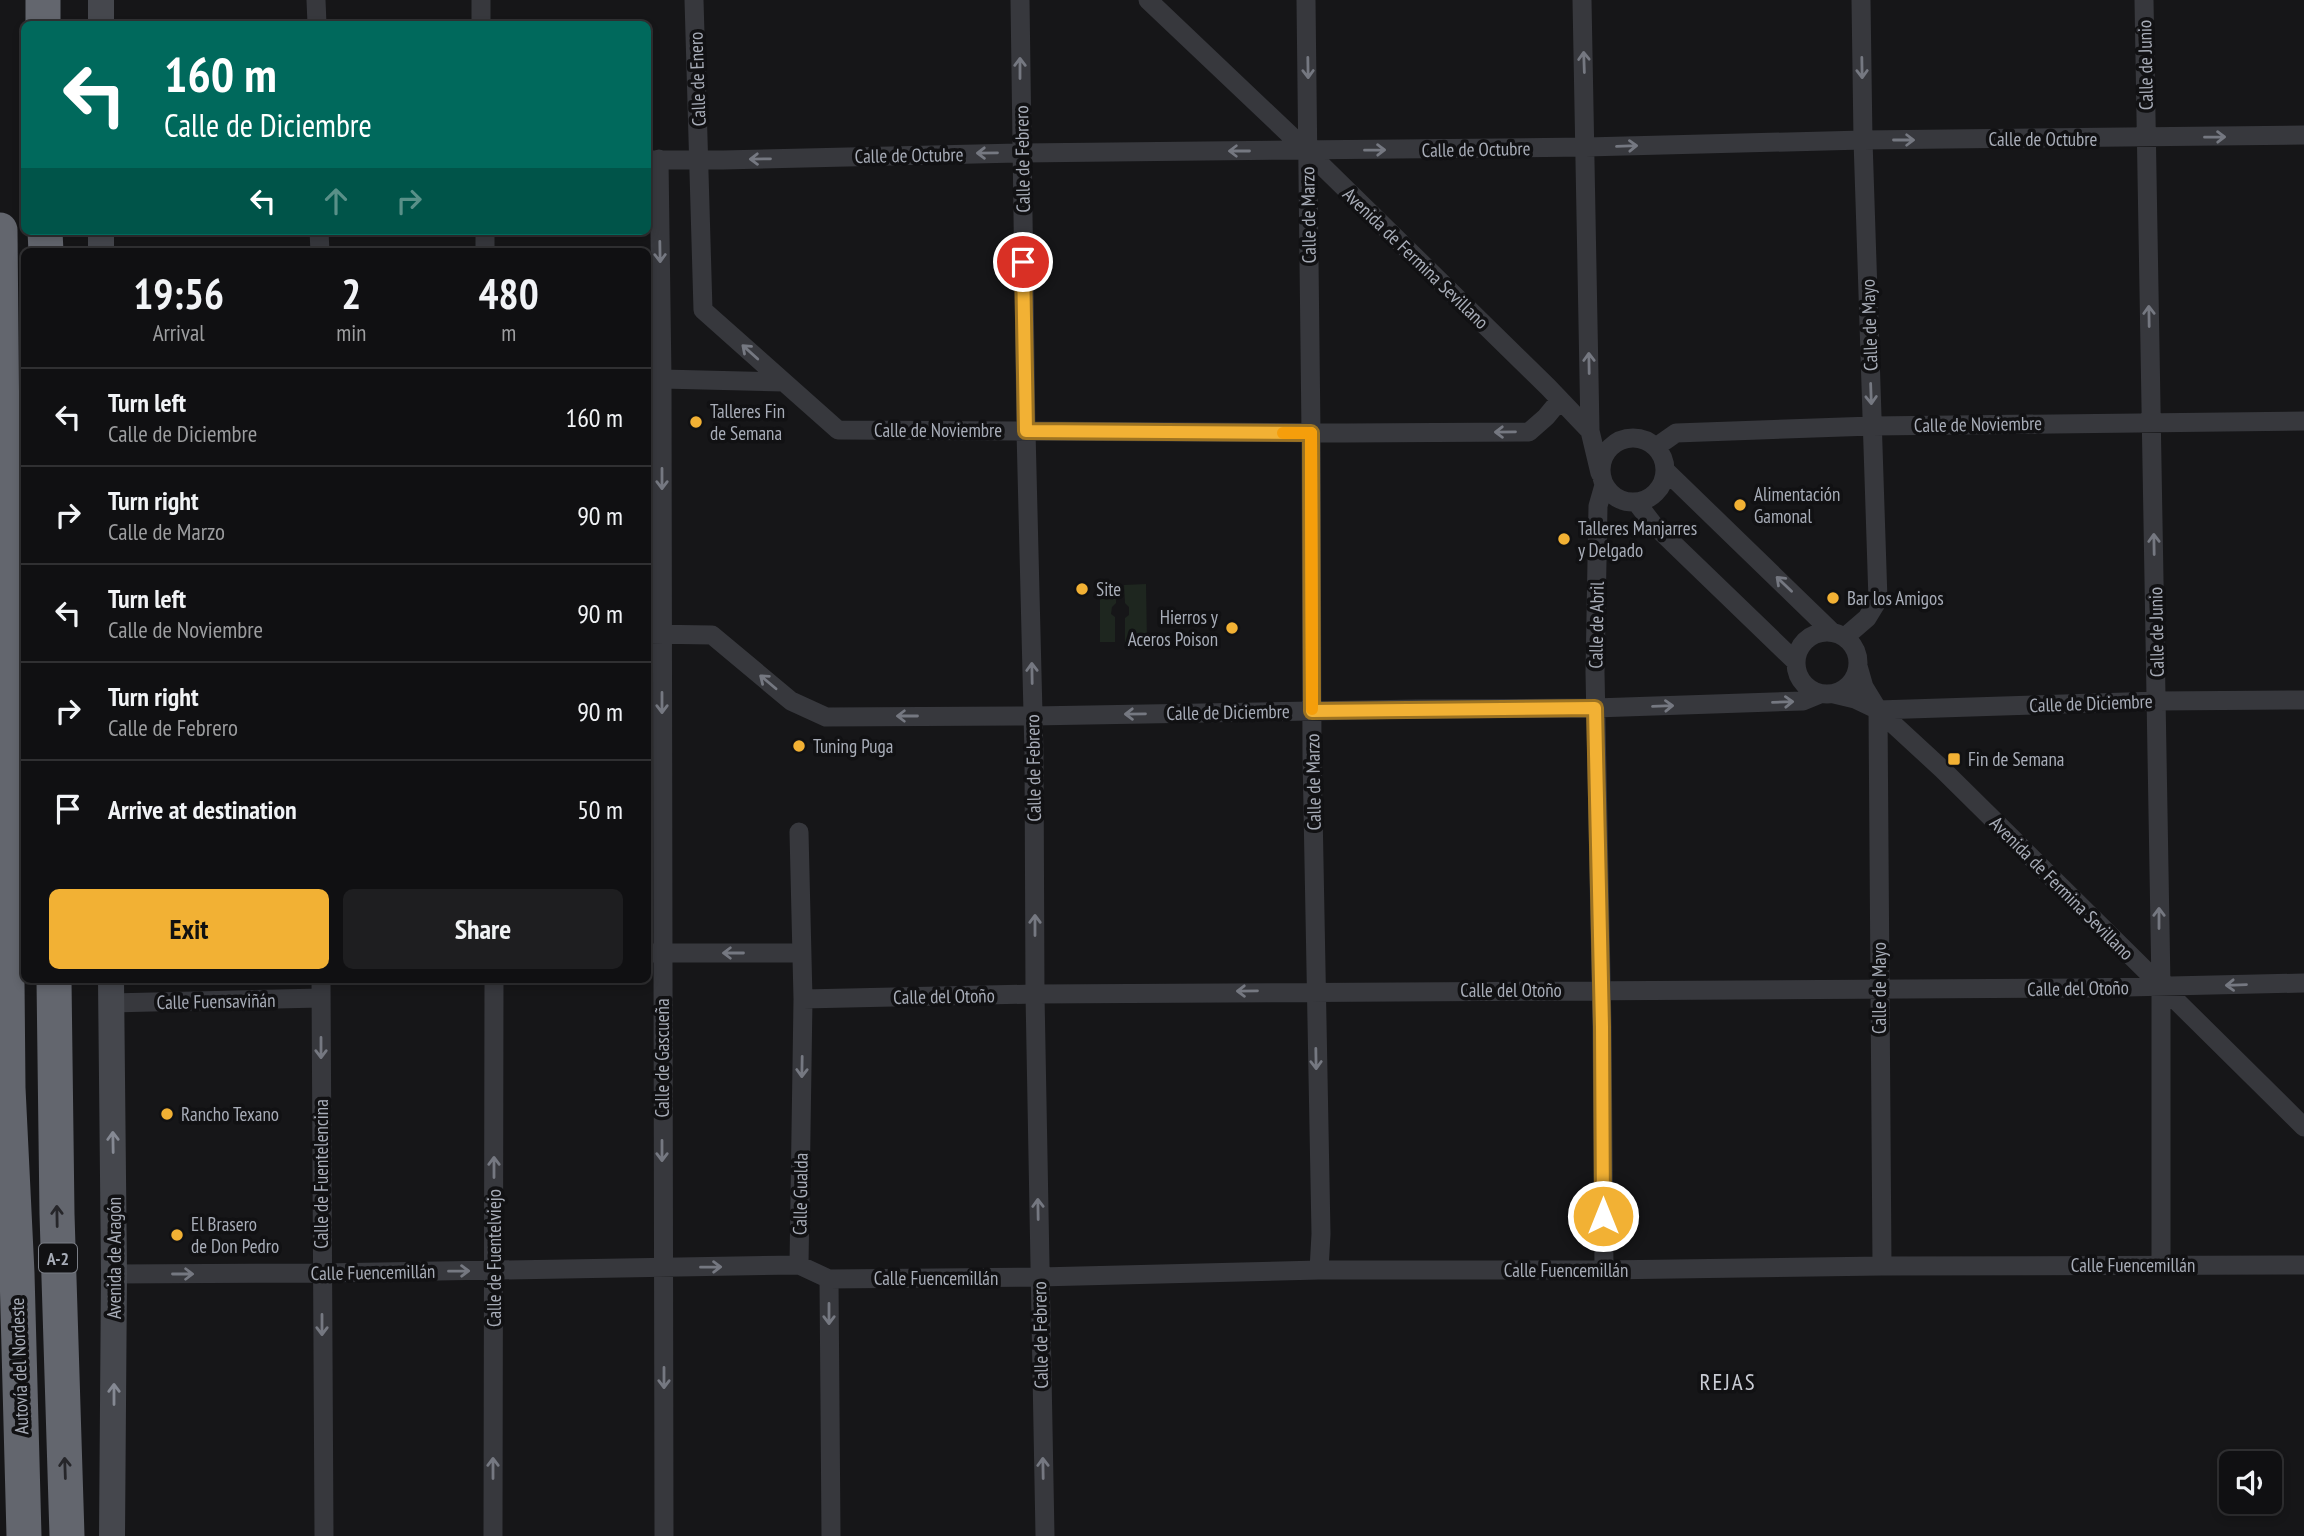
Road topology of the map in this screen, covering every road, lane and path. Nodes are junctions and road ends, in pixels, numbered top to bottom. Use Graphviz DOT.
graph roads {
  1 [pos="43,0"];
  2 [pos="101,0"];
  3 [pos="316,0"];
  4 [pos="481,0"];
  5 [pos="694,0"];
  6 [pos="1020,0"];
  7 [pos="1149,0"];
  8 [pos="1306,0"];
  9 [pos="1582,0"];
  10 [pos="1861,0"];
  11 [pos="2144,0"];
  12 [pos="43,21"];
  13 [pos="101,21"];
  14 [pos="317,21"];
  15 [pos="481,21"];
  16 [pos="2304,135"];
  17 [pos="2147,138"];
  18 [pos="1863,140"];
  19 [pos="1586,147"];
  20 [pos="1307,151"];
  21 [pos="1021,153"];
  22 [pos="653,159"];
  23 [pos="699,159"];
  24 [pos="0,230"];
  25 [pos="662,379"];
  26 [pos="783,382"];
  27 [pos="1560,400"];
  28 [pos="2304,421"];
  29 [pos="2151,422"];
  30 [pos="1872,426"];
  31 [pos="1026,431"];
  32 [pos="1590,431"];
  33 [pos="1311,433"];
  34 [pos="1629,437"];
  35 [pos="1656,447"];
  36 [pos="1665,470"];
  37 [pos="1602,479"];
  38 [pos="1636,502"];
  39 [pos="654,634"];
  40 [pos="1839,635"];
  41 [pos="1795,661"];
  42 [pos="1858,666"];
  43 [pos="1827,694"];
  44 [pos="2304,700"];
  45 [pos="2157,701"];
  46 [pos="1595,708"];
  47 [pos="1878,710"];
  48 [pos="1312,711"];
  49 [pos="1033,716"];
  50 [pos="799,832"];
  51 [pos="655,953"];
  52 [pos="801,953"];
  53 [pos="54,983"];
  54 [pos="494,983"];
  55 [pos="2304,983"];
  56 [pos="2161,986"];
  57 [pos="321,989"];
  58 [pos="1879,989"];
  59 [pos="1601,990"];
  60 [pos="111,991"];
  61 [pos="1315,991"];
  62 [pos="1035,994"];
  63 [pos="803,999"];
  64 [pos="8,1087"];
  65 [pos="2304,1127"];
  66 [pos="2161,1264"];
  67 [pos="799,1265"];
  68 [pos="2304,1265"];
  69 [pos="1882,1266"];
  70 [pos="663,1267"];
  71 [pos="1319,1270"];
  72 [pos="1604,1270"];
  73 [pos="495,1271"];
  74 [pos="322,1273"];
  75 [pos="114,1274"];
  76 [pos="1039,1277"];
  77 [pos="829,1279"];
  78 [pos="9,1536"];
  79 [pos="24,1536"];
  80 [pos="67,1536"];
  81 [pos="113,1536"];
  82 [pos="324,1536"];
  83 [pos="493,1536"];
  84 [pos="664,1536"];
  85 [pos="831,1536"];
  86 [pos="1045,1536"];
  1 -- 12 [label="highway"];
  2 -- 13 [label="street"];
  3 -- 14 [label="street"];
  4 -- 15 [label="street"];
  5 -- 23 [label="street, Calle de Enero"];
  21 -- 6 [label="street, Calle de Febrero, one-way"];
  7 -- 20 [label="street, Avenida de Fermina Sevillano"];
  8 -- 20 [label="street, Calle de Marzo, one-way"];
  19 -- 9 [label="street, one-way"];
  10 -- 18 [label="street, Calle de Mayo, one-way"];
  11 -- 17 [label="street, Calle de Junio"];
  17 -- 16 [label="street, Calle de Octubre, one-way"];
  18 -- 17 [label="street, Calle de Octubre, one-way"];
  29 -- 17 [label="street, Calle de Junio, one-way"];
  19 -- 18 [label="street, Calle de Octubre, one-way"];
  18 -- 30 [label="street, Calle de Mayo, one-way"];
  20 -- 19 [label="street, Calle de Octubre, one-way"];
  32 -- 19 [label="street, one-way"];
  20 -- 21 [label="street, Calle de Octubre, one-way"];
  20 -- 27 [label="street, Avenida de Fermina Sevillano"];
  20 -- 33 [label="street, Calle de Marzo"];
  21 -- 23 [label="street, Calle de Octubre, one-way"];
  21 -- 31 [label="street, Calle de Febrero"];
  22 -- 23 [label="street, Calle de Octubre"];
  22 -- 25 [label="street, Calle de Gascueña, one-way"];
  26 -- 23 [label="street, Calle de Noviembre, one-way"];
  24 -- 64 [label="highway, Autovía del Nordeste / A-2"];
  25 -- 26 [label="street"];
  25 -- 39 [label="street, Calle de Gascueña, one-way"];
  26 -- 31 [label="street, Calle de Noviembre"];
  27 -- 32 [label="street, Avenida de Fermina Sevillano"];
  27 -- 33 [label="street, Calle de Noviembre, one-way"];
  28 -- 29 [label="street, Calle de Noviembre"];
  29 -- 30 [label="street, Calle de Noviembre"];
  45 -- 29 [label="street, Calle de Junio, one-way"];
  30 -- 35 [label="street, Calle de Noviembre"];
  30 -- 40 [label="street, Calle de Mayo"];
  31 -- 33 [label="street, Calle de Noviembre"];
  49 -- 31 [label="street, Calle de Febrero, one-way"];
  32 -- 34 [label="street"];
  32 -- 37 [label="street"];
  33 -- 48 [label="street, Calle de Marzo"];
  34 -- 35 [label="street"];
  34 -- 37 [label="street"];
  35 -- 36 [label="street"];
  36 -- 38 [label="street"];
  40 -- 36 [label="street, one-way"];
  37 -- 38 [label="street"];
  37 -- 46 [label="street, Calle de Abril"];
  38 -- 41 [label="street"];
  49 -- 39 [label="street, Calle de Diciembre, one-way"];
  39 -- 51 [label="street, Calle de Gascueña, one-way"];
  40 -- 41 [label="street"];
  40 -- 42 [label="street"];
  41 -- 43 [label="street"];
  42 -- 43 [label="street"];
  42 -- 47 [label="street, Avenida de Fermina Sevillano"];
  46 -- 43 [label="street, Calle de Diciembre, one-way"];
  43 -- 47 [label="street, Avenida de Fermina Sevillano"];
  44 -- 45 [label="street, Calle de Diciembre"];
  45 -- 47 [label="street, Calle de Diciembre"];
  56 -- 45 [label="street, Calle de Junio, one-way"];
  46 -- 48 [label="street, Calle de Diciembre"];
  46 -- 59 [label="street, Calle de Abril"];
  47 -- 56 [label="street, Avenida de Fermina Sevillano"];
  47 -- 58 [label="street, Calle de Mayo"];
  48 -- 49 [label="street, Calle de Diciembre, one-way"];
  48 -- 61 [label="street, Calle de Marzo"];
  62 -- 49 [label="street, Calle de Febrero, one-way"];
  50 -- 52 [label="street, Calle Gualda"];
  52 -- 51 [label="street, one-way"];
  51 -- 70 [label="street, Calle de Gascueña, one-way"];
  52 -- 63 [label="street, Calle Gualda"];
  80 -- 53 [label="highway, A-2, one-way"];
  73 -- 54 [label="street, Calle de Fuentelviejo, one-way"];
  55 -- 56 [label="street, Calle del Otoño, one-way"];
  56 -- 58 [label="street, Calle del Otoño"];
  56 -- 65 [label="street, Avenida de Fermina Sevillano"];
  56 -- 66 [label="street, Calle de Junio"];
  57 -- 60 [label="street, Calle Fuensaviñán"];
  57 -- 74 [label="street, Calle de Fuentelencina, one-way"];
  58 -- 59 [label="street, Calle del Otoño"];
  58 -- 69 [label="street, Calle de Mayo"];
  59 -- 61 [label="street, Calle del Otoño"];
  59 -- 72 [label="street, Calle de Abril"];
  75 -- 60 [label="street, Avenida de Aragón, one-way"];
  61 -- 62 [label="street, Calle del Otoño, one-way"];
  61 -- 71 [label="street, Calle de Marzo, one-way"];
  62 -- 63 [label="street, Calle del Otoño"];
  76 -- 62 [label="street, Calle de Febrero, one-way"];
  63 -- 67 [label="street, Calle Gualda, one-way"];
  64 -- 78 [label="highway"];
  64 -- 79 [label="highway, Autovía del Nordeste / A-2"];
  66 -- 68 [label="street, Calle Fuencemillán"];
  66 -- 69 [label="street, Calle Fuencemillán"];
  70 -- 67 [label="street, Calle Fuencemillán, one-way"];
  67 -- 77 [label="street"];
  69 -- 72 [label="street, Calle Fuencemillán"];
  70 -- 73 [label="street, Calle Fuencemillán"];
  70 -- 84 [label="street, Calle de Gascueña, one-way"];
  71 -- 72 [label="street, Calle Fuencemillán"];
  71 -- 76 [label="street, Calle Fuencemillán"];
  74 -- 73 [label="street, Calle Fuencemillán, one-way"];
  83 -- 73 [label="street, Calle de Fuentelviejo, one-way"];
  75 -- 74 [label="street, Calle Fuencemillán, one-way"];
  74 -- 82 [label="street, Calle de Fuentelencina, one-way"];
  81 -- 75 [label="street, Avenida de Aragón, one-way"];
  76 -- 77 [label="street, Calle Fuencemillán"];
  86 -- 76 [label="street, Calle de Febrero, one-way"];
  77 -- 85 [label="street, one-way"];
}
